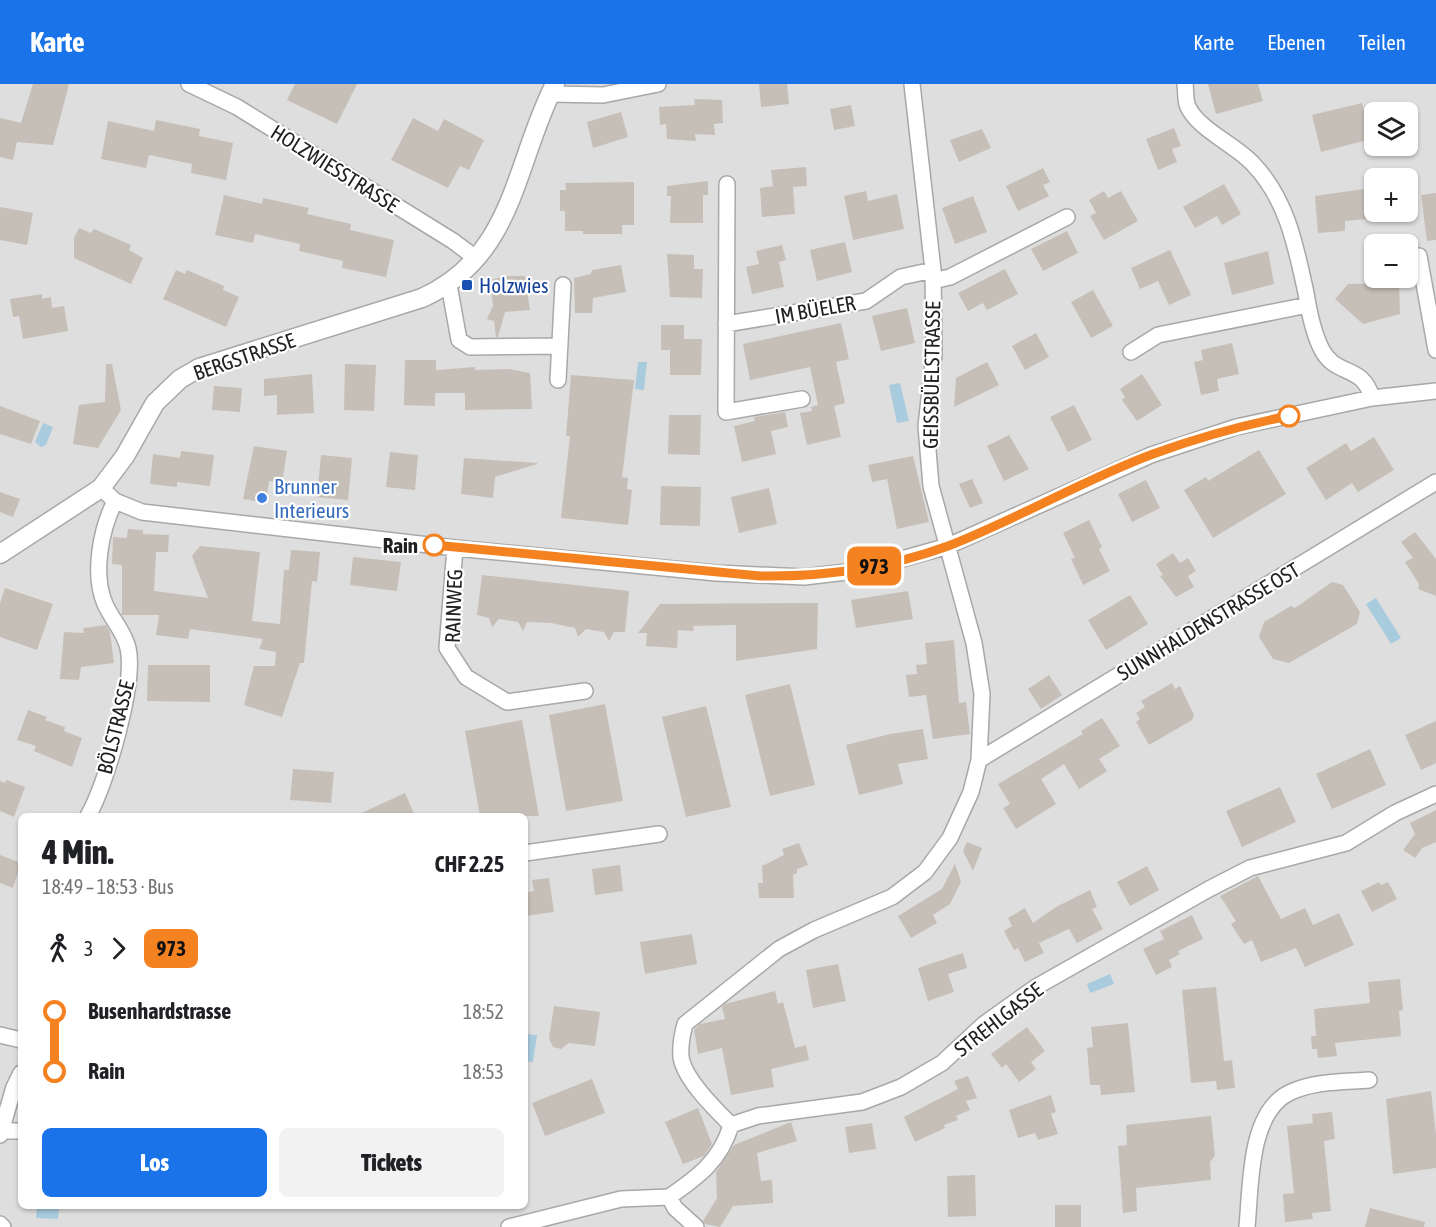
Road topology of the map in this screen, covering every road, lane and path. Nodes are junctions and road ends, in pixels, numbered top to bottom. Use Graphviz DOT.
graph roads {
  1 [pos="189,84"];
  2 [pos="658,84"];
  3 [pos="912,84"];
  4 [pos="1185,84"];
  5 [pos="553,89"];
  6 [pos="727,184"];
  7 [pos="1067,217"];
  8 [pos="1419,256"];
  9 [pos="477,259"];
  10 [pos="933,276"];
  11 [pos="449,285"];
  12 [pos="563,285"];
  13 [pos="1308,304"];
  14 [pos="726,324"];
  15 [pos="560,346"];
  16 [pos="1436,350"];
  17 [pos="1131,352"];
  18 [pos="558,380"];
  19 [pos="1436,391"];
  20 [pos="1372,398"];
  21 [pos="802,399"];
  22 [pos="1436,482"];
  23 [pos="101,488"];
  24 [pos="114,501"];
  25 [pos="948,546"];
  26 [pos="456,548"];
  27 [pos="0,554"];
  28 [pos="585,691"];
  29 [pos="979,760"];
  30 [pos="1436,794"];
  31 [pos="89,813"];
  32 [pos="658,834"];
  33 [pos="528,853"];
  34 [pos="0,1035"];
  35 [pos="18,1039"];
  36 [pos="18,1079"];
  37 [pos="1369,1080"];
  38 [pos="731,1125"];
  39 [pos="18,1131"];
  40 [pos="0,1133"];
  41 [pos="669,1197"];
  42 [pos="0,1224"];
  43 [pos="3,1227"];
  44 [pos="509,1227"];
  45 [pos="696,1227"];
  46 [pos="1247,1227"];
  1 -- 9 [label="street, HOLZWIESSTRASSE"];
  2 -- 5 [label="street"];
  3 -- 10 [label="street, GEISSBÜELSTRASSE"];
  4 -- 13 [label="street"];
  5 -- 9 [label="street, BERGSTRASSE"];
  6 -- 14 [label="street"];
  7 -- 10 [label="street, GEISSBÜELSTRASSE"];
  8 -- 16 [label="street"];
  9 -- 11 [label="street, BERGSTRASSE"];
  10 -- 14 [label="street, IM BÜELER"];
  10 -- 25 [label="street, GEISSBÜELSTRASSE"];
  11 -- 15 [label="street"];
  11 -- 23 [label="street, BERGSTRASSE"];
  12 -- 15 [label="street"];
  13 -- 17 [label="street"];
  13 -- 20 [label="street"];
  14 -- 21 [label="street"];
  15 -- 18 [label="street"];
  19 -- 20 [label="street"];
  20 -- 25 [label="street"];
  22 -- 29 [label="street, SUNNHALDENSTRASSE OST"];
  23 -- 24 [label="street"];
  23 -- 27 [label="street, BERGSTRASSE"];
  24 -- 26 [label="street"];
  24 -- 31 [label="street, BÖLSTRASSE"];
  25 -- 26 [label="street"];
  25 -- 29 [label="street, GEISSBÜELSTRASSE"];
  26 -- 28 [label="street, RAINWEG"];
  29 -- 38 [label="street, GEISSBÜELSTRASSE"];
  30 -- 38 [label="street, STREHLGASSE"];
  32 -- 33 [label="street"];
  34 -- 35 [label="street"];
  36 -- 40 [label="street"];
  37 -- 46 [label="street"];
  38 -- 41 [label="street"];
  39 -- 40 [label="street"];
  41 -- 44 [label="street"];
  41 -- 45 [label="street"];
  42 -- 43 [label="street"];
}
